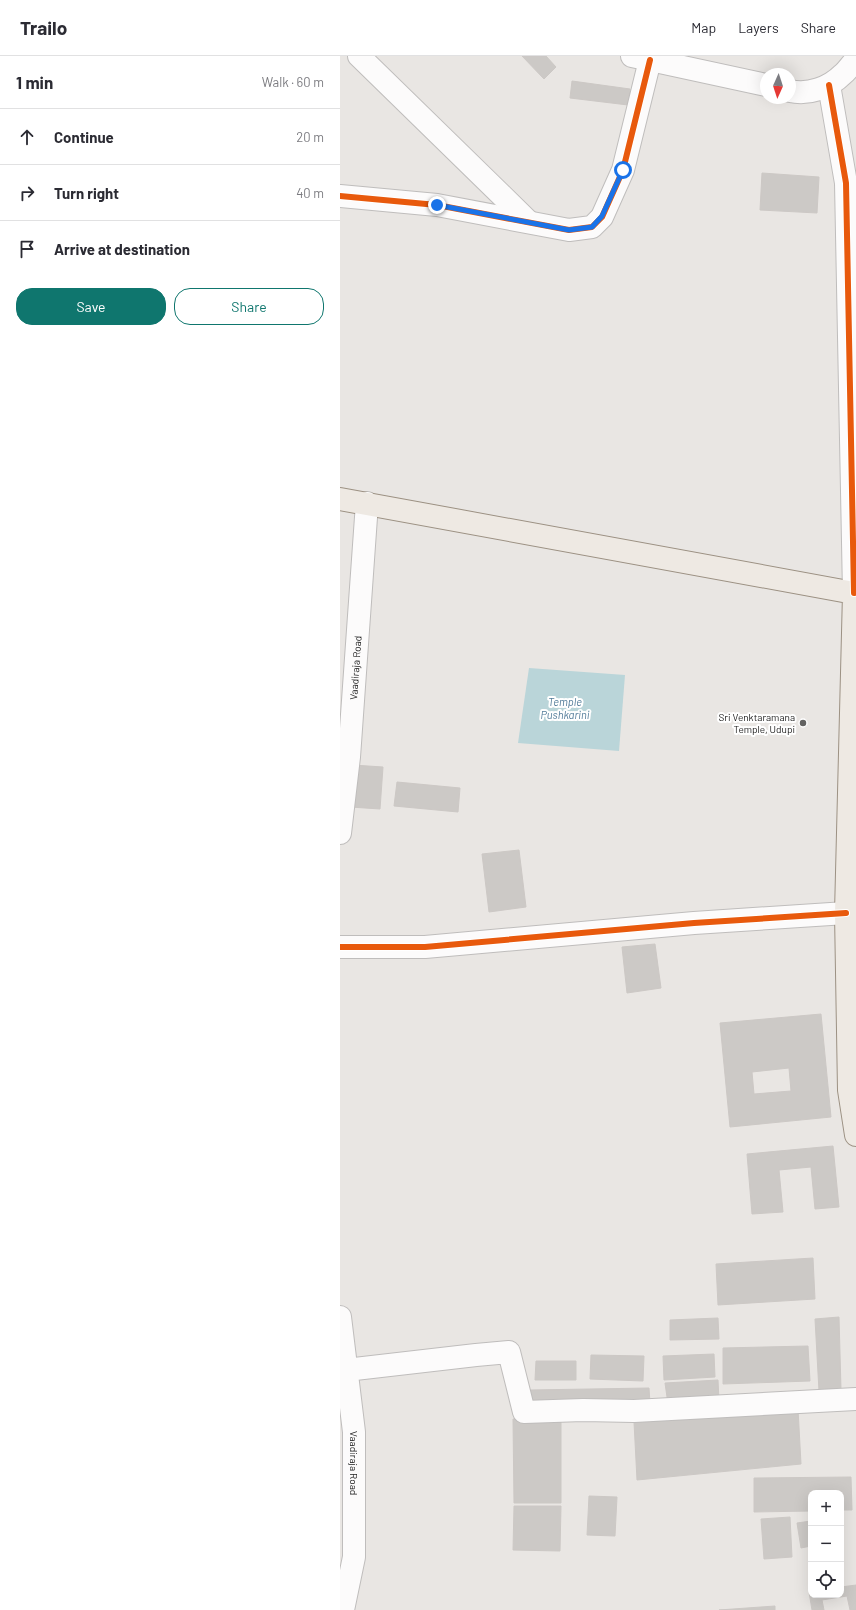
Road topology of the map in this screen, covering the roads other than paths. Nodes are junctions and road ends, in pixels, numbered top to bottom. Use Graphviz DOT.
graph roads {
  1 [pos="359,56"];
  2 [pos="641,58"];
  3 [pos="856,60"];
  4 [pos="760,84"];
  5 [pos="829,85"];
  6 [pos="796,91"];
  7 [pos="851,183"];
  8 [pos="340,196"];
  9 [pos="529,222"];
  10 [pos="340,499"];
  11 [pos="367,503"];
  12 [pos="854,593"];
  13 [pos="345,757"];
  14 [pos="340,832"];
  15 [pos="846,913"];
  16 [pos="340,947"];
  17 [pos="852,1088"];
  18 [pos="856,1135"];
  19 [pos="340,1317"];
  20 [pos="346,1370"];
  21 [pos="856,1399"];
  22 [pos="344,1610"];
  1 -- 9 [label="street"];
  2 -- 4 [label="street"];
  2 -- 9 [label="street"];
  3 -- 5 [label="street"];
  5 -- 6 [label="street"];
  5 -- 7 [label="street"];
  7 -- 12 [label="street"];
  8 -- 9 [label="street"];
  10 -- 11 [label="main road"];
  11 -- 12 [label="main road"];
  11 -- 13 [label="street, Vaadiraja Road"];
  12 -- 15 [label="main road"];
  13 -- 14 [label="street, Vaadiraja Road"];
  15 -- 16 [label="street"];
  15 -- 17 [label="main road"];
  17 -- 18 [label="main road"];
  19 -- 20 [label="street, Vaadiraja Road"];
  20 -- 21 [label="street"];
  20 -- 22 [label="street, Vaadiraja Road"];
}
